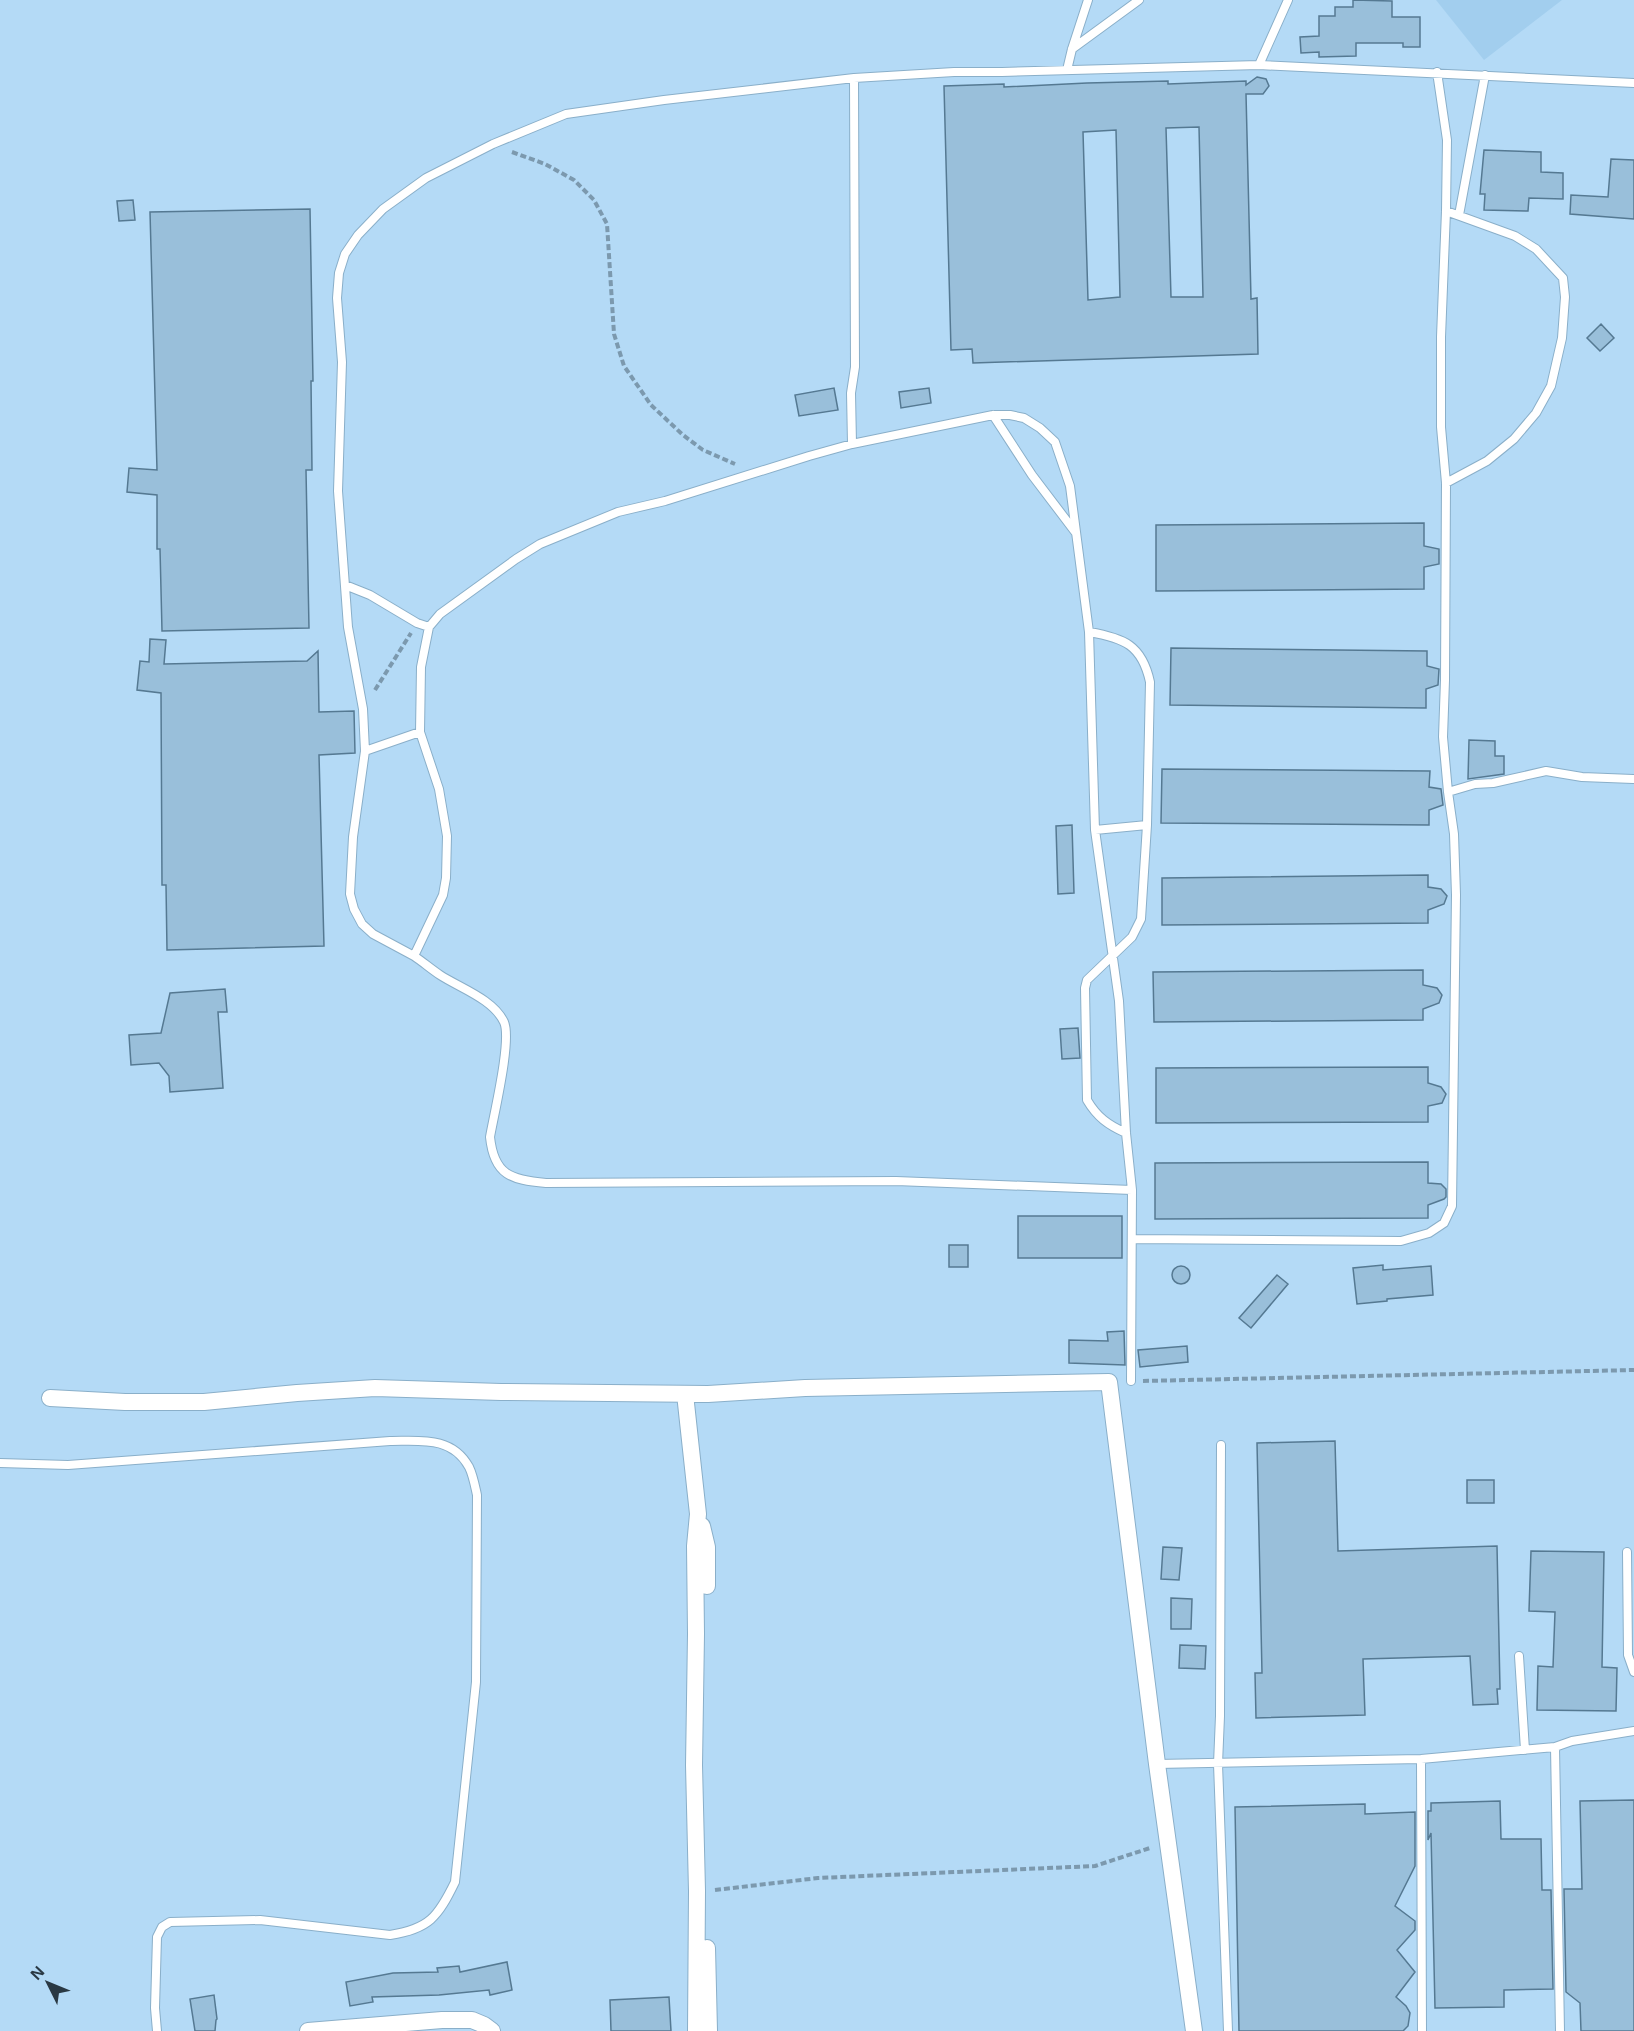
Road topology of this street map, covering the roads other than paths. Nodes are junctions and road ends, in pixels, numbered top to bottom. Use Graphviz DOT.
graph roads {
  1 [pos="1088,0"];
  2 [pos="1139,0"];
  3 [pos="1288,0"];
  4 [pos="1072,49"];
  5 [pos="1259,65"];
  6 [pos="1068,70"];
  7 [pos="1437,72"];
  8 [pos="1485,75"];
  9 [pos="854,78"];
  10 [pos="1634,83"];
  11 [pos="1446,211"];
  12 [pos="1459,215"];
  13 [pos="993,415"];
  14 [pos="852,444"];
  15 [pos="1446,483"];
  16 [pos="1076,533"];
  17 [pos="345,585"];
  18 [pos="429,627"];
  19 [pos="1089,632"];
  20 [pos="420,732"];
  21 [pos="365,752"];
  22 [pos="1633,779"];
  23 [pos="1448,792"];
  24 [pos="1147,825"];
  25 [pos="1095,830"];
  26 [pos="414,956"];
  27 [pos="1113,956"];
  28 [pos="1126,1133"];
  29 [pos="1132,1190"];
  30 [pos="1133,1239"];
  31 [pos="1131,1381"];
  32 [pos="686,1394"];
  33 [pos="50,1398"];
  34 [pos="1221,1445"];
  35 [pos="0,1462"];
  36 [pos="1627,1552"];
  37 [pos="1520,1656"];
  38 [pos="1634,1672"];
  39 [pos="1634,1731"];
  40 [pos="1555,1747"];
  41 [pos="1525,1750"];
  42 [pos="1421,1759"];
  43 [pos="1157,1764"];
  44 [pos="1218,1764"];
  45 [pos="702,2027"];
  46 [pos="157,2031"];
  47 [pos="308,2031"];
  48 [pos="492,2031"];
  49 [pos="1194,2031"];
  50 [pos="1228,2031"];
  51 [pos="1422,2031"];
  52 [pos="1560,2031"];
  1 -- 4 [label="lane"];
  2 -- 4 [label="lane"];
  3 -- 5 [label="lane"];
  4 -- 6 [label="lane"];
  5 -- 6 [label="lane"];
  5 -- 7 [label="lane"];
  6 -- 9 [label="lane"];
  7 -- 8 [label="lane"];
  7 -- 11 [label="lane"];
  8 -- 10 [label="lane"];
  8 -- 12 [label="lane"];
  9 -- 14 [label="lane"];
  9 -- 17 [label="lane"];
  11 -- 12 [label="lane"];
  11 -- 15 [label="lane"];
  12 -- 15 [label="lane"];
  13 -- 14 [label="lane"];
  13 -- 16 [label="lane"];
  13 -- 16 [label="lane"];
  14 -- 18 [label="lane"];
  15 -- 23 [label="lane"];
  16 -- 19 [label="lane"];
  17 -- 18 [label="lane"];
  17 -- 21 [label="lane"];
  18 -- 20 [label="lane"];
  19 -- 24 [label="lane"];
  19 -- 25 [label="lane"];
  20 -- 21 [label="lane"];
  20 -- 26 [label="lane"];
  21 -- 26 [label="lane"];
  22 -- 23 [label="lane"];
  23 -- 30 [label="lane"];
  24 -- 25 [label="lane"];
  24 -- 27 [label="lane"];
  25 -- 27 [label="lane"];
  26 -- 29 [label="lane"];
  27 -- 28 [label="lane"];
  27 -- 28 [label="lane"];
  28 -- 29 [label="lane"];
  29 -- 30 [label="lane"];
  30 -- 31 [label="lane"];
  32 -- 33 [label="street"];
  32 -- 43 [label="street"];
  32 -- 45 [label="street"];
  34 -- 44 [label="lane"];
  35 -- 46 [label="lane"];
  36 -- 38 [label="lane"];
  37 -- 41 [label="lane"];
  39 -- 40 [label="lane"];
  40 -- 41 [label="lane"];
  40 -- 52 [label="lane"];
  41 -- 42 [label="lane"];
  42 -- 44 [label="lane"];
  42 -- 51 [label="lane"];
  43 -- 44 [label="lane"];
  43 -- 49 [label="street"];
  44 -- 50 [label="lane"];
  47 -- 48 [label="street"];
}
